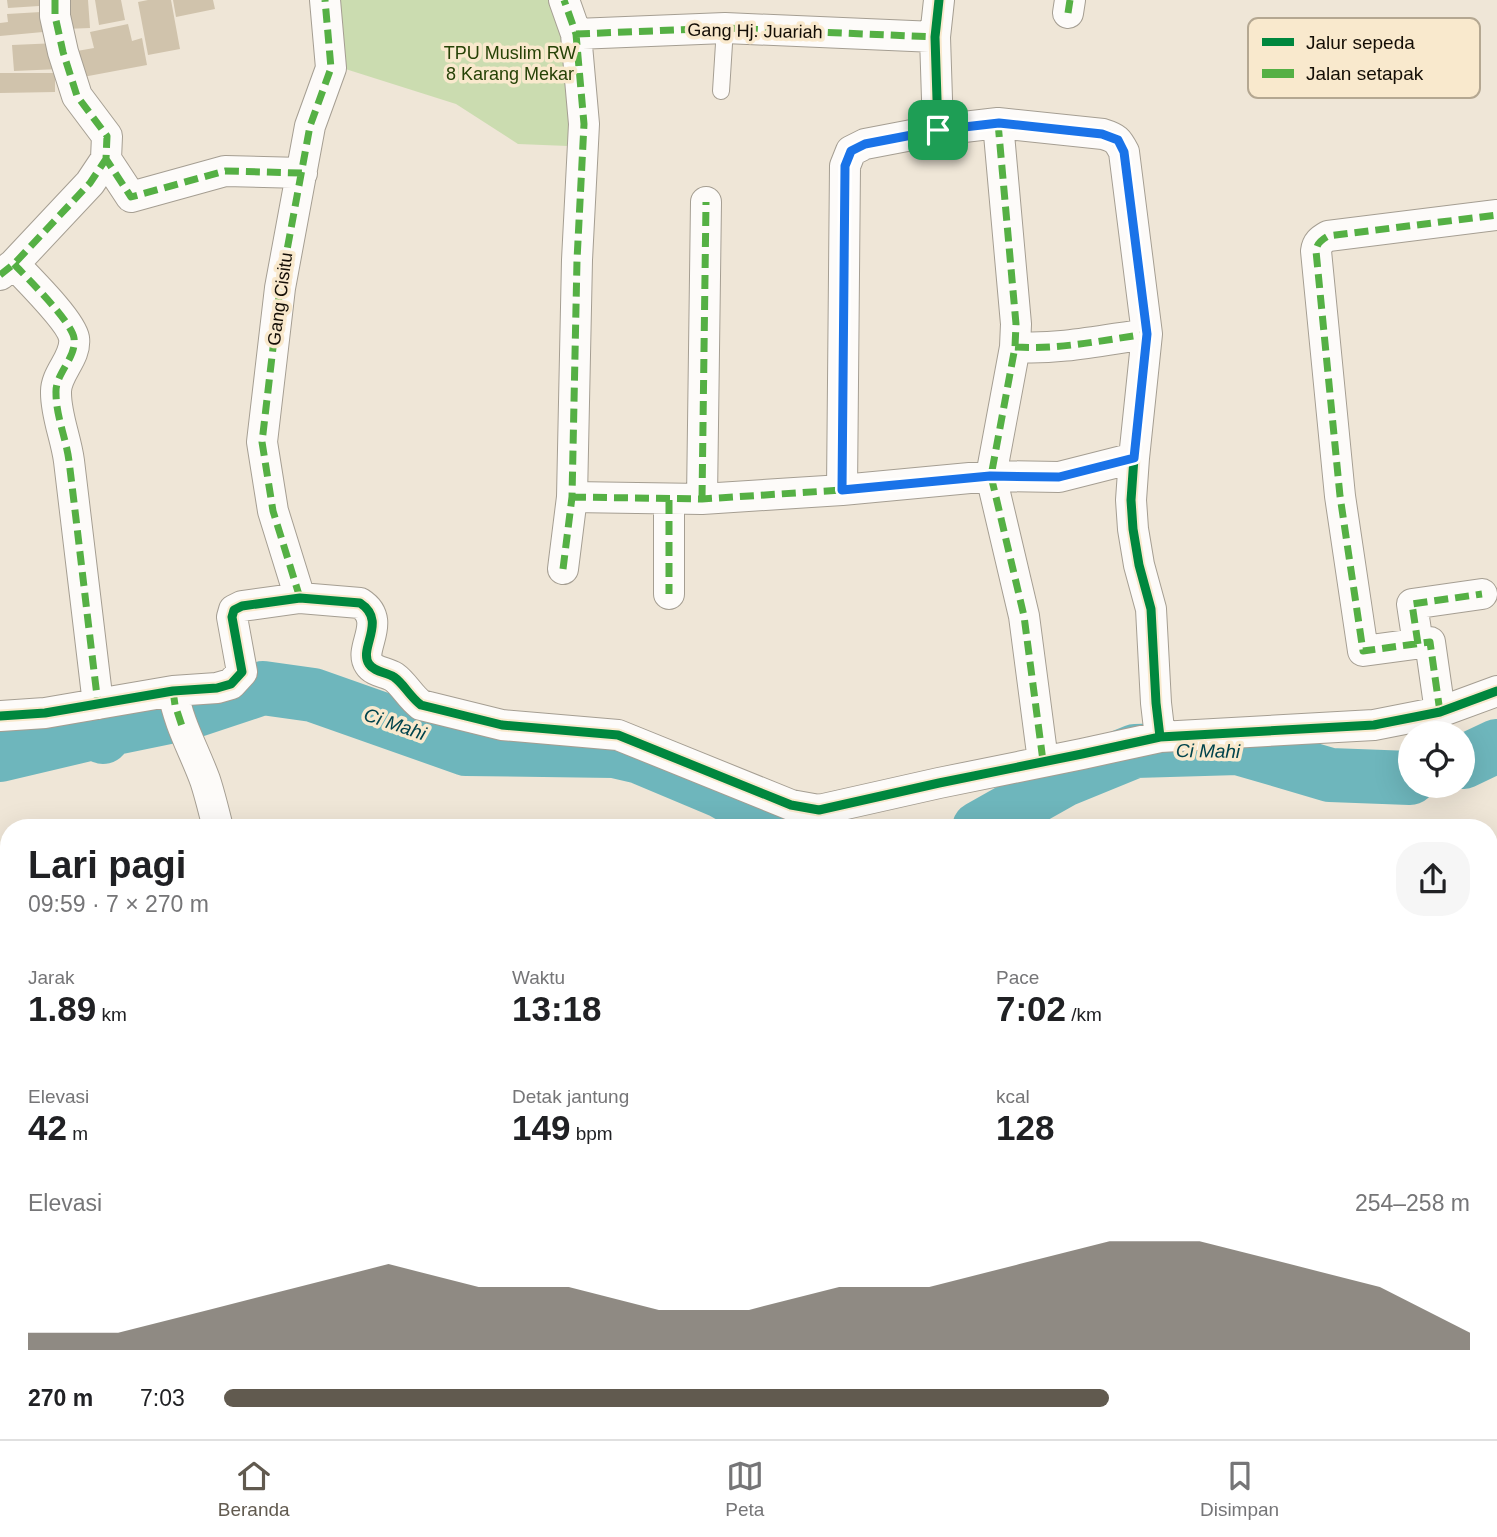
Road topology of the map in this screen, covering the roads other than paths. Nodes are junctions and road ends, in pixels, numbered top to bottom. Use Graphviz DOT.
graph roads {
  1 [pos="55,0"];
  2 [pos="325,0"];
  3 [pos="564,0"];
  4 [pos="939,0"];
  5 [pos="725,28"];
  6 [pos="576,34"];
  7 [pos="935,37"];
  8 [pos="721,91"];
  9 [pos="999,123"];
  10 [pos="938,130"];
  11 [pos="106,148"];
  12 [pos="302,173"];
  13 [pos="705,202"];
  14 [pos="1497,215"];
  15 [pos="7,270"];
  16 [pos="1147,334"];
  17 [pos="1015,347"];
  18 [pos="1134,458"];
  19 [pos="990,476"];
  20 [pos="842,490"];
  21 [pos="572,497"];
  22 [pos="702,499"];
  23 [pos="669,500"];
  24 [pos="563,569"];
  25 [pos="669,594"];
  26 [pos="1482,594"];
  27 [pos="299,598"];
  28 [pos="1418,643"];
  29 [pos="1497,691"];
  30 [pos="98,705"];
  31 [pos="177,707"];
  32 [pos="1440,712"];
  33 [pos="0,716"];
  34 [pos="1160,737"];
  35 [pos="1043,761"];
  36 [pos="216,819"];
  1 -- 11 [label="street"];
  2 -- 12 [label="street, Gang Cisitu"];
  3 -- 6 [label="street"];
  4 -- 7 [label="street"];
  5 -- 6 [label="street, Gang Hj. Juariah"];
  5 -- 7 [label="street, Gang Hj. Juariah"];
  5 -- 8 [label="lane"];
  6 -- 21 [label="street"];
  7 -- 10 [label="street"];
  9 -- 10 [label="street"];
  9 -- 16 [label="street"];
  9 -- 17 [label="street"];
  10 -- 20 [label="street"];
  11 -- 12 [label="street"];
  11 -- 15 [label="street"];
  12 -- 27 [label="street, Gang Cisitu"];
  13 -- 22 [label="street"];
  14 -- 28 [label="street"];
  15 -- 30 [label="street"];
  16 -- 17 [label="street"];
  16 -- 18 [label="street"];
  17 -- 19 [label="street"];
  18 -- 19 [label="street"];
  18 -- 34 [label="street"];
  19 -- 20 [label="street"];
  19 -- 35 [label="street"];
  20 -- 22 [label="street"];
  21 -- 23 [label="street"];
  21 -- 24 [label="street"];
  22 -- 23 [label="street"];
  23 -- 25 [label="street"];
  26 -- 28 [label="street"];
  27 -- 31 [label="street"];
  27 -- 35 [label="street"];
  28 -- 32 [label="street"];
  29 -- 32 [label="street"];
  30 -- 31 [label="street"];
  30 -- 33 [label="street"];
  31 -- 36 [label="street"];
  32 -- 34 [label="street"];
  34 -- 35 [label="street"];
}
